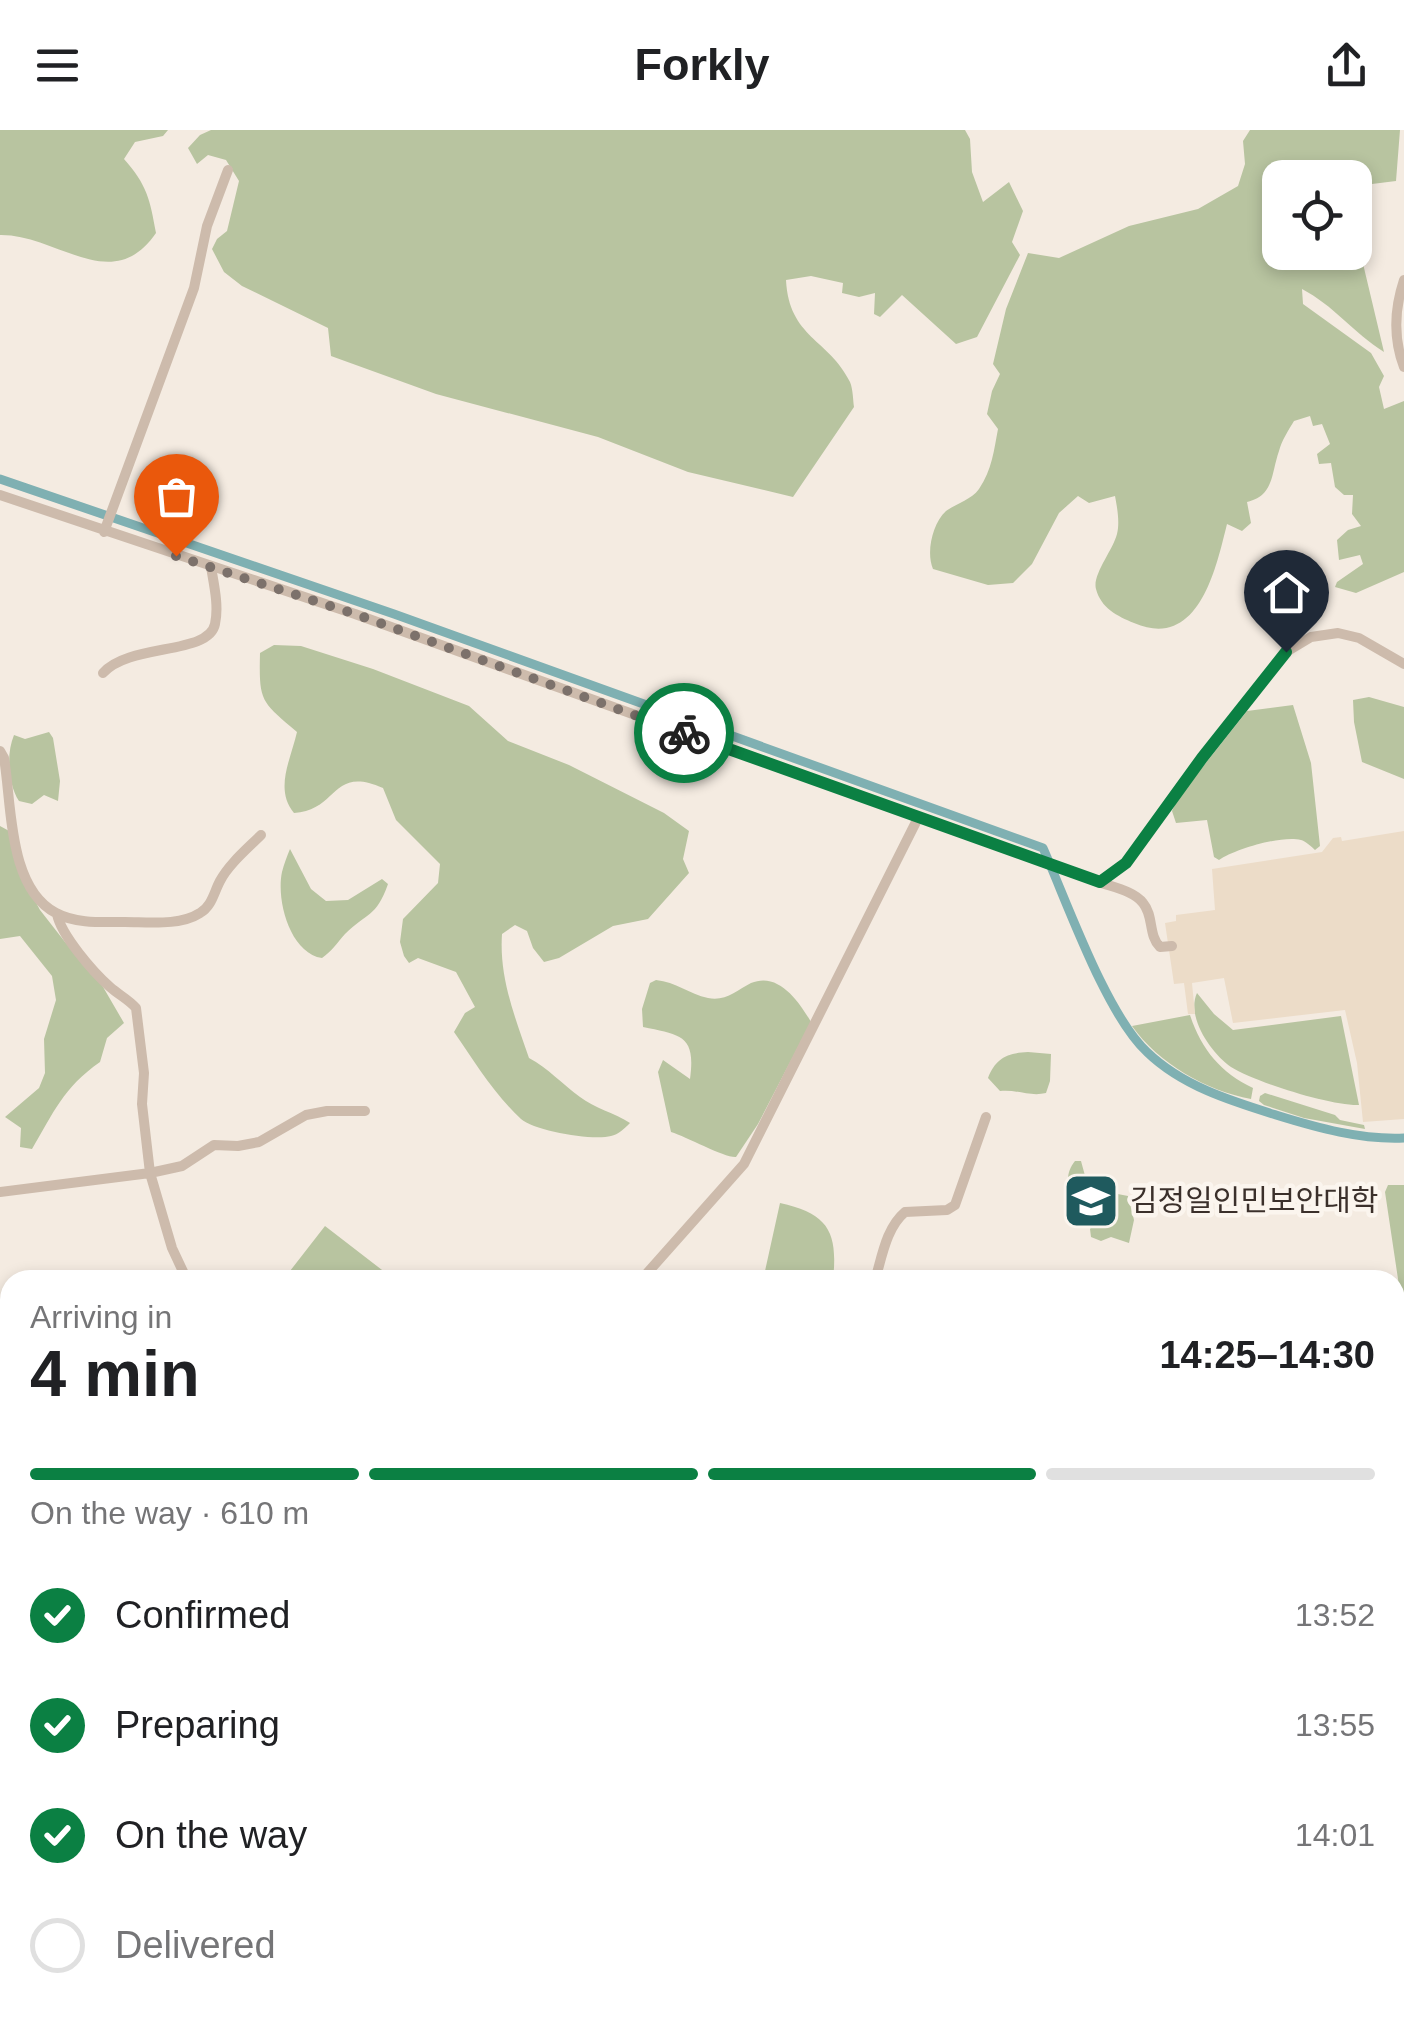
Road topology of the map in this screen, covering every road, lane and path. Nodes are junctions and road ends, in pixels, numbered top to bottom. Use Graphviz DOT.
graph roads {
  1 [pos="228,170"];
  2 [pos="1404,280"];
  3 [pos="1404,367"];
  4 [pos="0,495"];
  5 [pos="105,530"];
  6 [pos="212,568"];
  7 [pos="1404,664"];
  8 [pos="103,673"];
  9 [pos="0,752"];
  10 [pos="918,818"];
  11 [pos="261,835"];
  12 [pos="1100,882"];
  13 [pos="57,914"];
  14 [pos="1172,946"];
  15 [pos="365,1111"];
  16 [pos="986,1116"];
  17 [pos="150,1173"];
  18 [pos="0,1192"];
  19 [pos="182,1270"];
  20 [pos="650,1270"];
  21 [pos="879,1270"];
  1 -- 5 [label="street"];
  2 -- 3 [label="street"];
  4 -- 5 [label="street"];
  5 -- 6 [label="street"];
  6 -- 8 [label="street"];
  6 -- 10 [label="street"];
  7 -- 12 [label="street"];
  9 -- 13 [label="street"];
  10 -- 12 [label="street"];
  10 -- 20 [label="street"];
  11 -- 13 [label="street"];
  12 -- 14 [label="street"];
  13 -- 17 [label="street"];
  15 -- 17 [label="street"];
  16 -- 21 [label="street"];
  17 -- 18 [label="street"];
  17 -- 19 [label="street"];
}
